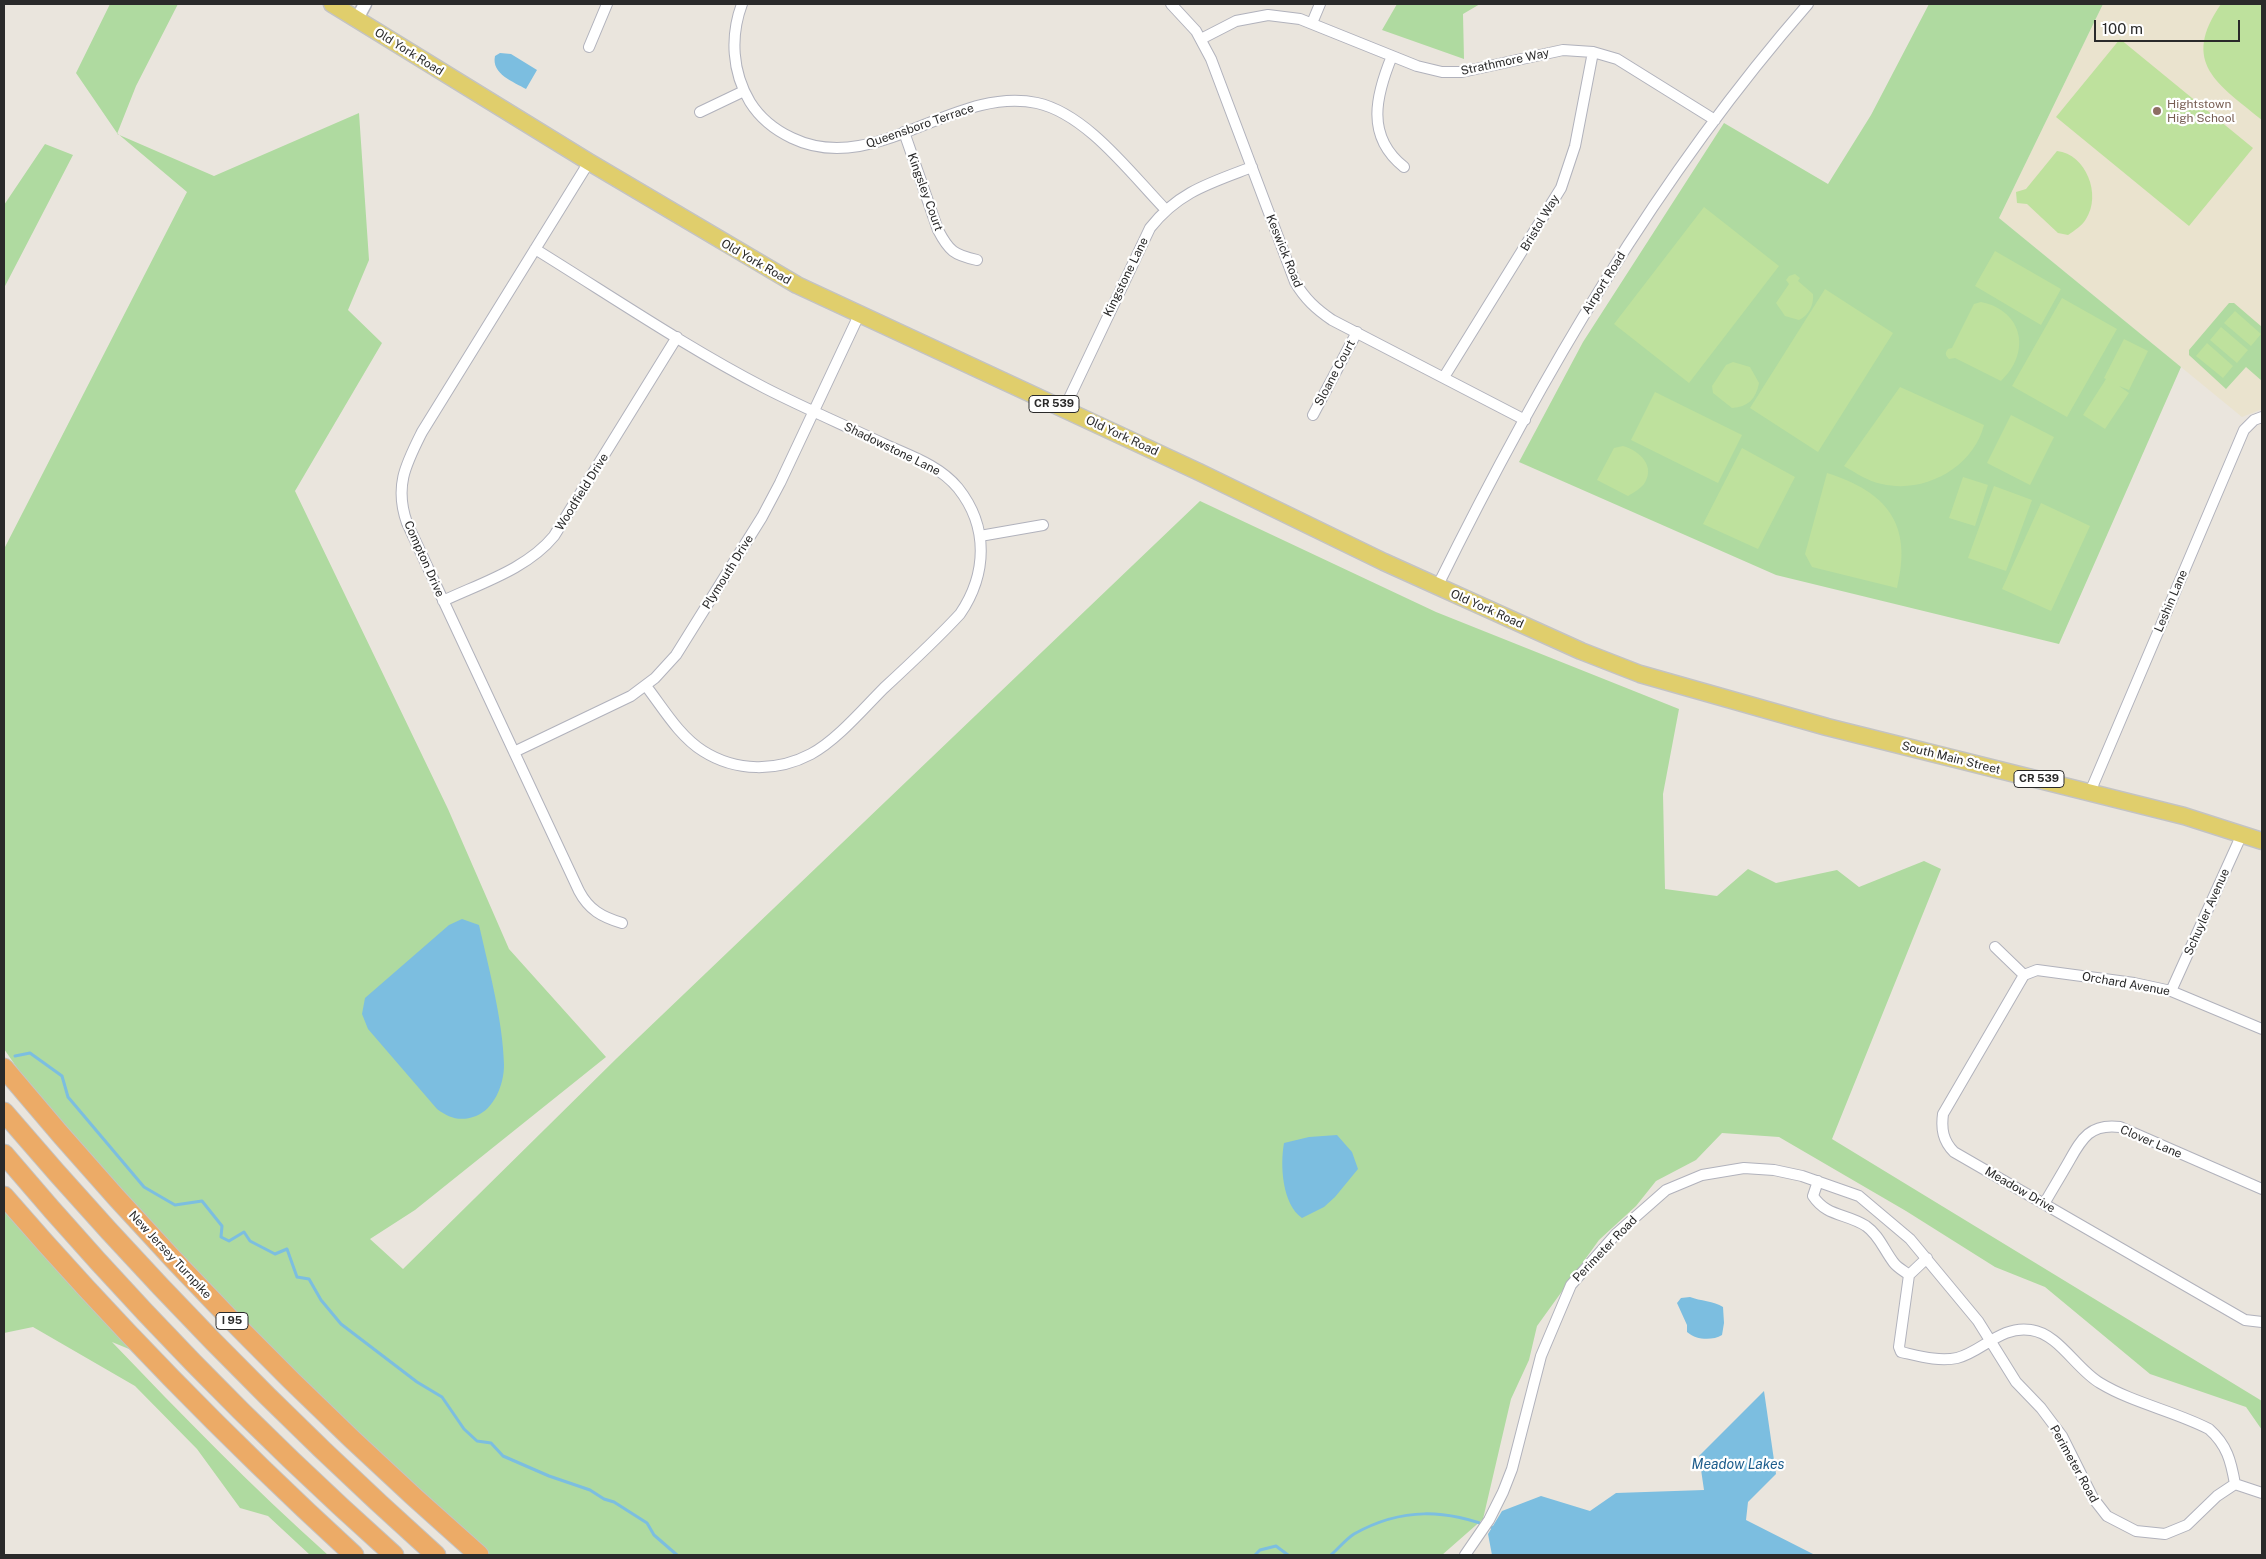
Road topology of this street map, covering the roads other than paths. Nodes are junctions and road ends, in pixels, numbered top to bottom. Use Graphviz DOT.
graph roads {
  1 [pos="332,4"];
  2 [pos="365,4"];
  3 [pos="607,4"];
  4 [pos="742,4"];
  5 [pos="1171,4"];
  6 [pos="1320,4"];
  7 [pos="1808,4"];
  8 [pos="357,19"];
  9 [pos="1312,23"];
  10 [pos="1201,39"];
  11 [pos="589,47"];
  12 [pos="1593,52"];
  13 [pos="1392,56"];
  14 [pos="744,91"];
  15 [pos="700,112"];
  16 [pos="1715,120"];
  17 [pos="904,132"];
  18 [pos="589,162"];
  19 [pos="1252,167"];
  20 [pos="1404,167"];
  21 [pos="1166,210"];
  22 [pos="535,249"];
  23 [pos="977,260"];
  24 [pos="859,315"];
  25 [pos="1357,332"];
  26 [pos="678,337"];
  27 [pos="1444,377"];
  28 [pos="1064,409"];
  29 [pos="815,411"];
  30 [pos="1313,415"];
  31 [pos="2262,417"];
  32 [pos="1524,420"];
  33 [pos="1043,525"];
  34 [pos="980,536"];
  35 [pos="1437,587"];
  36 [pos="443,601"];
  37 [pos="646,686"];
  38 [pos="1814,724"];
  39 [pos="514,752"];
  40 [pos="2090,792"];
  41 [pos="2242,834"];
  42 [pos="2262,840"];
  43 [pos="622,923"];
  44 [pos="1995,947"];
  45 [pos="2024,975"];
  46 [pos="2171,991"];
  47 [pos="2262,1029"];
  48 [pos="4,1068"];
  49 [pos="4,1112"];
  50 [pos="4,1154"];
  51 [pos="1818,1181"];
  52 [pos="2262,1189"];
  53 [pos="4,1196"];
  54 [pos="2044,1204"];
  55 [pos="1927,1258"];
  56 [pos="1909,1275"];
  57 [pos="2262,1322"];
  58 [pos="1990,1340"];
  59 [pos="2235,1484"];
  60 [pos="2262,1493"];
  61 [pos="354,1555"];
  62 [pos="394,1555"];
  63 [pos="436,1555"];
  64 [pos="479,1555"];
  65 [pos="1465,1555"];
  1 -- 8 [label="main road, Old York Road / CR 539"];
  2 -- 8 [label="street"];
  3 -- 11 [label="street"];
  4 -- 14 [label="street, Queensboro Terrace"];
  5 -- 10 [label="street, Keswick Road"];
  6 -- 9 [label="street"];
  7 -- 16 [label="street, Airport Road"];
  8 -- 18 [label="main road, Old York Road / CR 539"];
  9 -- 10 [label="street, Strathmore Way"];
  9 -- 13 [label="street, Strathmore Way"];
  10 -- 19 [label="street, Keswick Road"];
  12 -- 13 [label="street, Strathmore Way"];
  12 -- 16 [label="street, Strathmore Way"];
  12 -- 27 [label="street, Bristol Way"];
  13 -- 20 [label="street"];
  14 -- 15 [label="street"];
  14 -- 17 [label="street, Queensboro Terrace"];
  16 -- 32 [label="street, Airport Road"];
  17 -- 21 [label="street, Queensboro Terrace"];
  17 -- 23 [label="street, Kingsley Court"];
  18 -- 22 [label="street, Compton Drive"];
  18 -- 24 [label="main road, Old York Road / CR 539"];
  19 -- 21 [label="street, Kingstone Lane"];
  19 -- 25 [label="street, Keswick Road"];
  21 -- 28 [label="street, Kingstone Lane"];
  22 -- 26 [label="street, Shadowstone Lane"];
  22 -- 36 [label="street, Compton Drive"];
  24 -- 28 [label="main road, Old York Road / CR 539"];
  24 -- 29 [label="street, Plymouth Drive"];
  25 -- 27 [label="street, Keswick Road"];
  25 -- 30 [label="street, Sloane Court"];
  26 -- 29 [label="street, Shadowstone Lane"];
  26 -- 36 [label="street, Woodfield Drive"];
  27 -- 32 [label="street, Keswick Road"];
  28 -- 35 [label="main road, Old York Road / CR 539"];
  29 -- 34 [label="street, Shadowstone Lane"];
  29 -- 37 [label="street, Plymouth Drive"];
  31 -- 40 [label="street, Leshin Lane"];
  32 -- 35 [label="street, Airport Road"];
  33 -- 34 [label="street"];
  34 -- 37 [label="street, Shadowstone Lane"];
  35 -- 38 [label="main road, Old York Road / CR 539"];
  36 -- 39 [label="street, Compton Drive"];
  37 -- 39 [label="street, Plymouth Drive"];
  38 -- 40 [label="main road, South Main Street / CR 539"];
  39 -- 43 [label="street, Compton Drive"];
  40 -- 41 [label="main road, South Main Street / CR 539"];
  41 -- 42 [label="main road, South Main Street / CR 539"];
  41 -- 46 [label="street, Schuyler Avenue"];
  44 -- 45 [label="street"];
  45 -- 46 [label="street, Orchard Avenue"];
  45 -- 54 [label="street, Meadow Drive"];
  46 -- 47 [label="street, Orchard Avenue"];
  48 -- 64 [label="highway, New Jersey Turnpike / I 95"];
  49 -- 63 [label="highway, I 95"];
  50 -- 62 [label="highway"];
  51 -- 55 [label="street, Perimeter Road"];
  51 -- 56 [label="street"];
  51 -- 65 [label="street, Perimeter Road"];
  52 -- 54 [label="street, Clover Lane"];
  53 -- 61 [label="highway"];
  54 -- 57 [label="street, Meadow Drive"];
  55 -- 56 [label="street"];
  55 -- 58 [label="street, Perimeter Road"];
  56 -- 58 [label="street"];
  58 -- 59 [label="street"];
  58 -- 59 [label="street, Perimeter Road"];
  59 -- 60 [label="street"];
}
